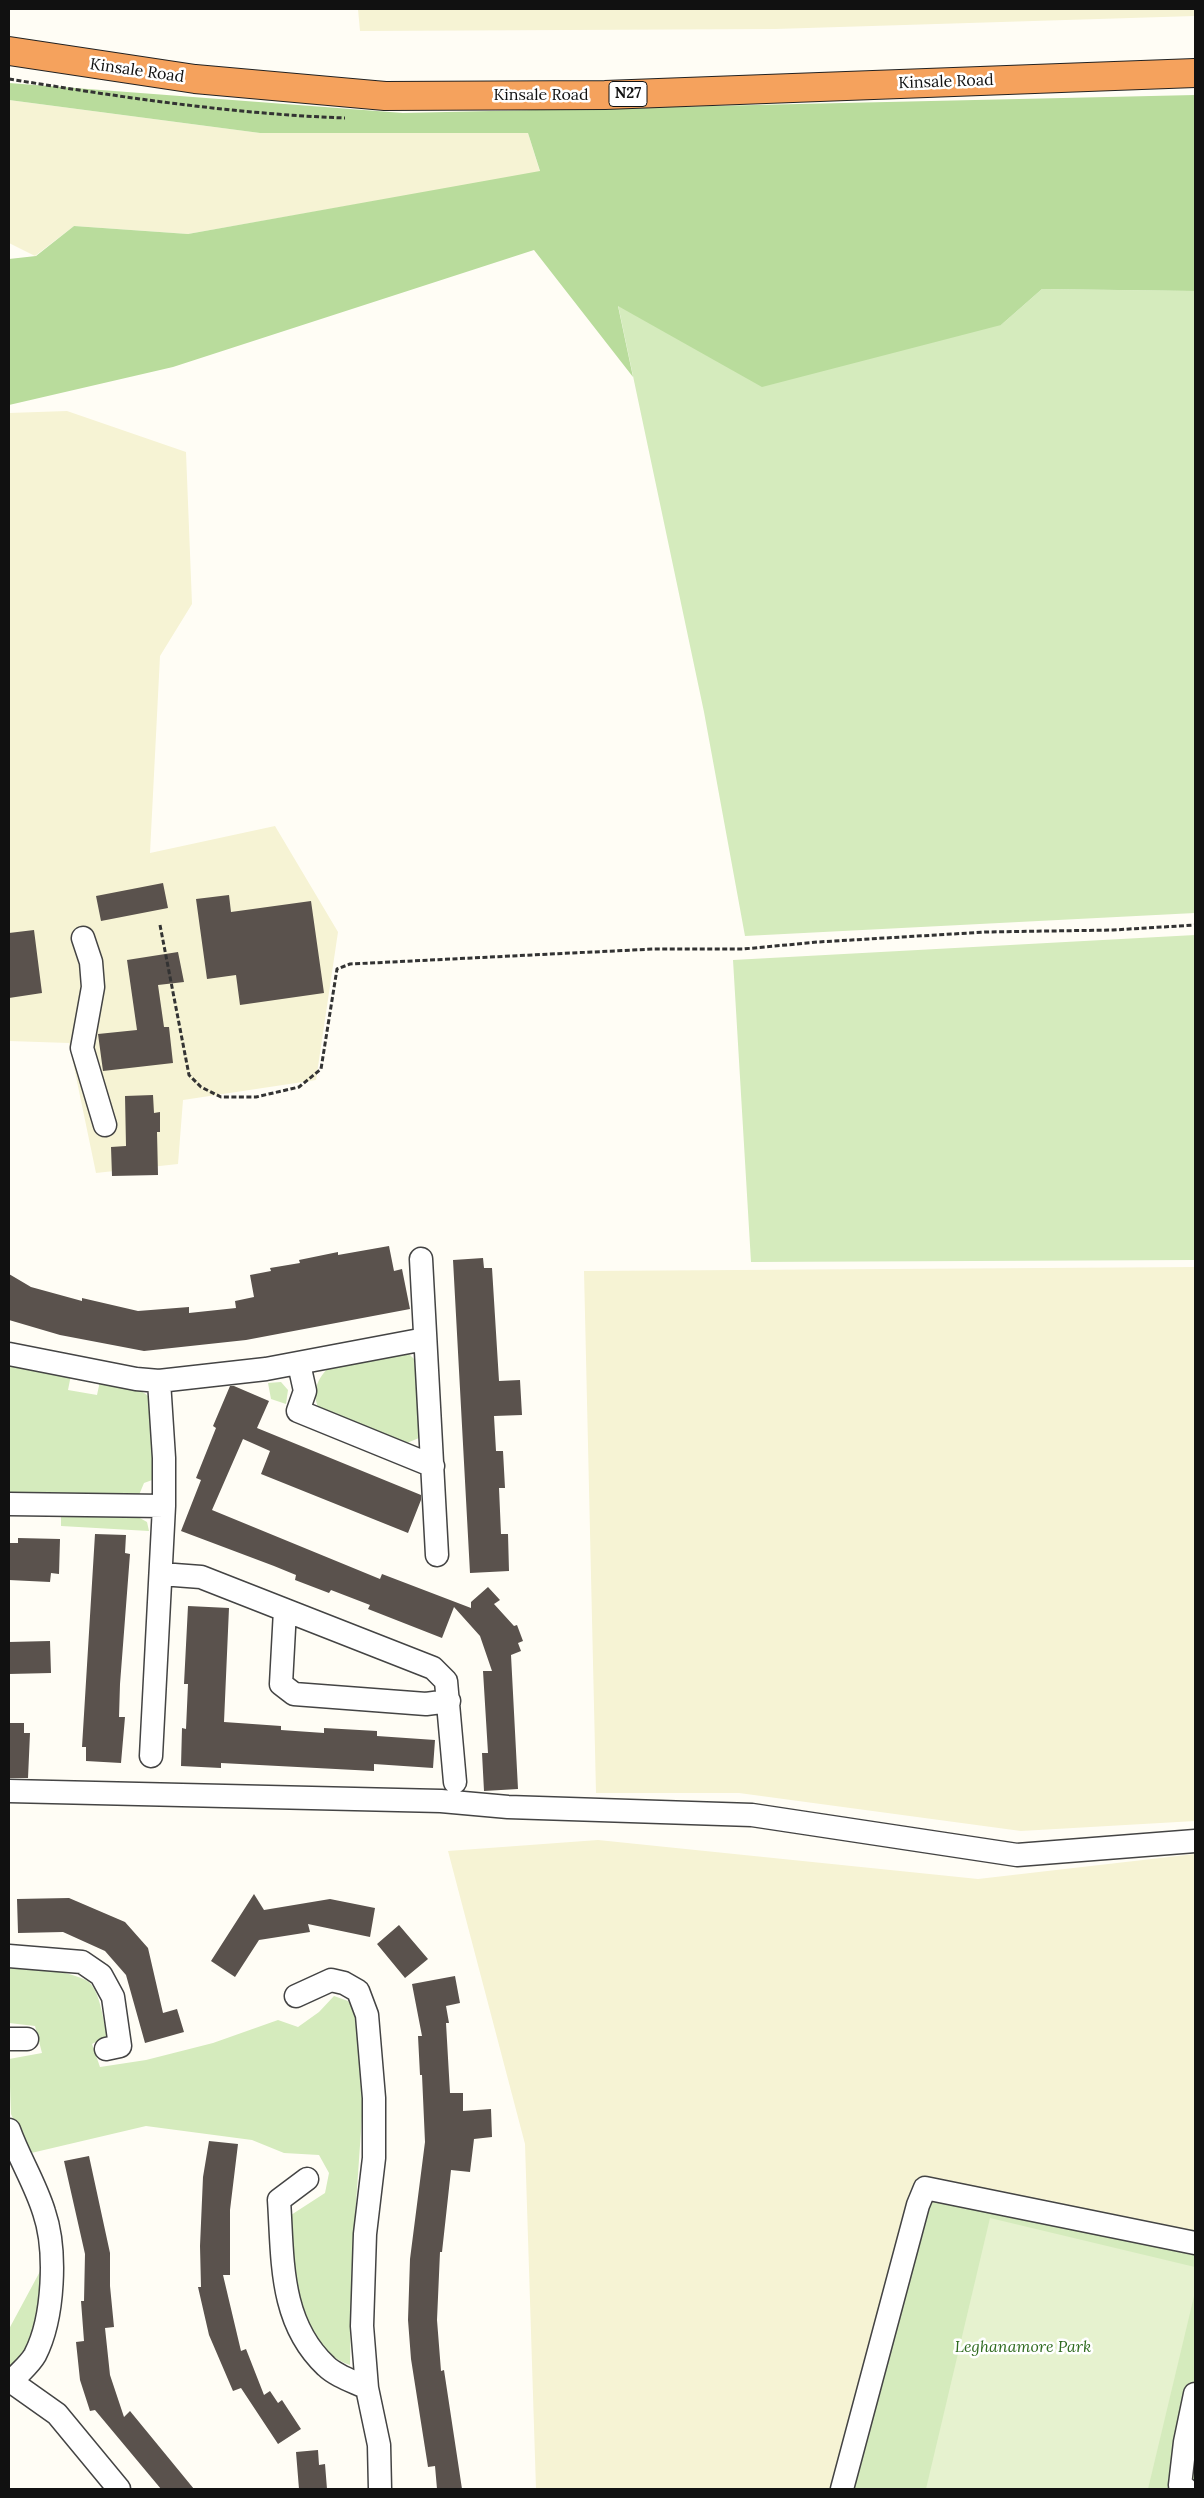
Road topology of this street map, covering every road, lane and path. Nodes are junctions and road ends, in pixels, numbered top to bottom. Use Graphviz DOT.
graph roads {
  1 [pos="9,51"];
  2 [pos="1195,73"];
  3 [pos="160,925"];
  4 [pos="1195,925"];
  5 [pos="83,938"];
  6 [pos="105,1125"];
  7 [pos="421,1259"];
  8 [pos="425,1339"];
  9 [pos="9,1354"];
  10 [pos="299,1364"];
  11 [pos="159,1380"];
  12 [pos="433,1466"];
  13 [pos="9,1504"];
  14 [pos="164,1506"];
  15 [pos="437,1555"];
  16 [pos="161,1574"];
  17 [pos="285,1610"];
  18 [pos="449,1701"];
  19 [pos="151,1756"];
  20 [pos="455,1782"];
  21 [pos="9,1791"];
  22 [pos="1195,1841"];
  23 [pos="9,1956"];
  24 [pos="296,1996"];
  25 [pos="106,2049"];
  26 [pos="9,2130"];
  27 [pos="307,2179"];
  28 [pos="1195,2243"];
  29 [pos="10,2380"];
  30 [pos="367,2388"];
  31 [pos="1195,2394"];
  32 [pos="1181,2488"];
  33 [pos="119,2489"];
  34 [pos="380,2489"];
  35 [pos="842,2489"];
  1 -- 2 [label="highway, Kinsale Road / N27"];
  3 -- 4 [label="path"];
  5 -- 6 [label="street"];
  7 -- 8 [label="street"];
  8 -- 10 [label="street"];
  8 -- 12 [label="street"];
  9 -- 11 [label="street"];
  10 -- 11 [label="street"];
  10 -- 12 [label="street"];
  11 -- 14 [label="street"];
  12 -- 15 [label="street"];
  13 -- 14 [label="street"];
  14 -- 16 [label="street"];
  16 -- 17 [label="street"];
  16 -- 19 [label="street"];
  17 -- 18 [label="street"];
  17 -- 18 [label="street"];
  18 -- 20 [label="street"];
  21 -- 22 [label="street"];
  23 -- 25 [label="street"];
  24 -- 30 [label="street"];
  26 -- 29 [label="street"];
  27 -- 30 [label="street"];
  28 -- 35 [label="street"];
  29 -- 33 [label="street"];
  30 -- 34 [label="street"];
  31 -- 32 [label="street"];
}
